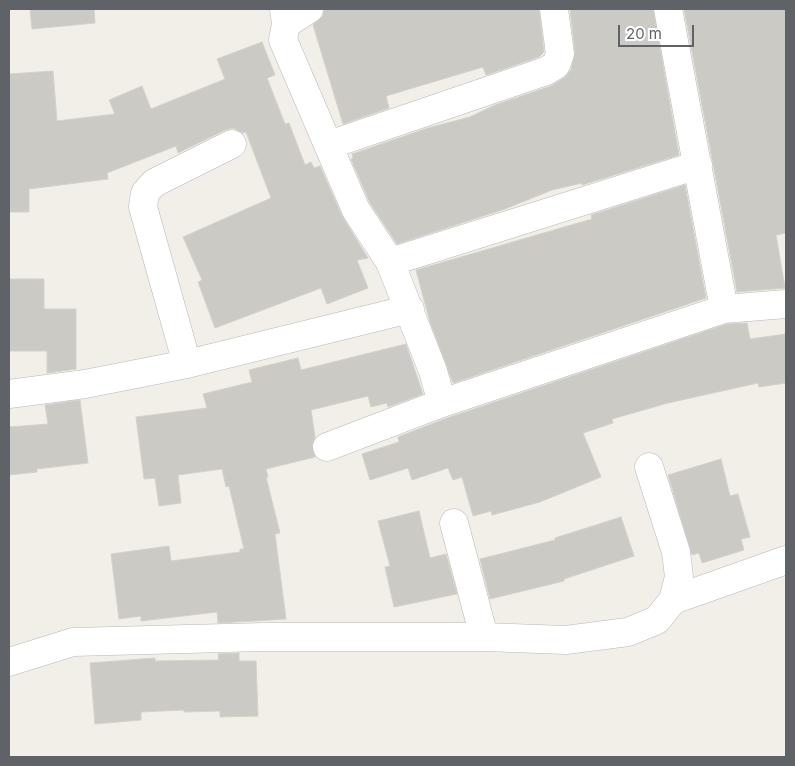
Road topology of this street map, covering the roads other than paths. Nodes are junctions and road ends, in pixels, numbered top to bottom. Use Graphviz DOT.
graph roads {
  1 [pos="309,9"];
  2 [pos="554,9"];
  3 [pos="668,9"];
  4 [pos="285,16"];
  5 [pos="232,144"];
  6 [pos="329,145"];
  7 [pos="698,165"];
  8 [pos="390,262"];
  9 [pos="786,304"];
  10 [pos="410,309"];
  11 [pos="724,310"];
  12 [pos="187,364"];
  13 [pos="9,394"];
  14 [pos="442,404"];
  15 [pos="327,447"];
  16 [pos="649,467"];
  17 [pos="454,522"];
  18 [pos="786,560"];
  19 [pos="673,600"];
  20 [pos="484,637"];
  21 [pos="9,662"];
  1 -- 4 [label="street"];
  2 -- 6 [label="street"];
  3 -- 7 [label="street"];
  4 -- 6 [label="street"];
  5 -- 12 [label="street"];
  6 -- 8 [label="street"];
  7 -- 8 [label="street"];
  7 -- 11 [label="street"];
  8 -- 10 [label="street"];
  9 -- 11 [label="street"];
  10 -- 12 [label="street"];
  10 -- 14 [label="street"];
  11 -- 14 [label="street"];
  12 -- 13 [label="street"];
  14 -- 15 [label="street"];
  16 -- 19 [label="street"];
  17 -- 20 [label="street"];
  18 -- 19 [label="street"];
  19 -- 20 [label="street"];
  20 -- 21 [label="street"];
}
